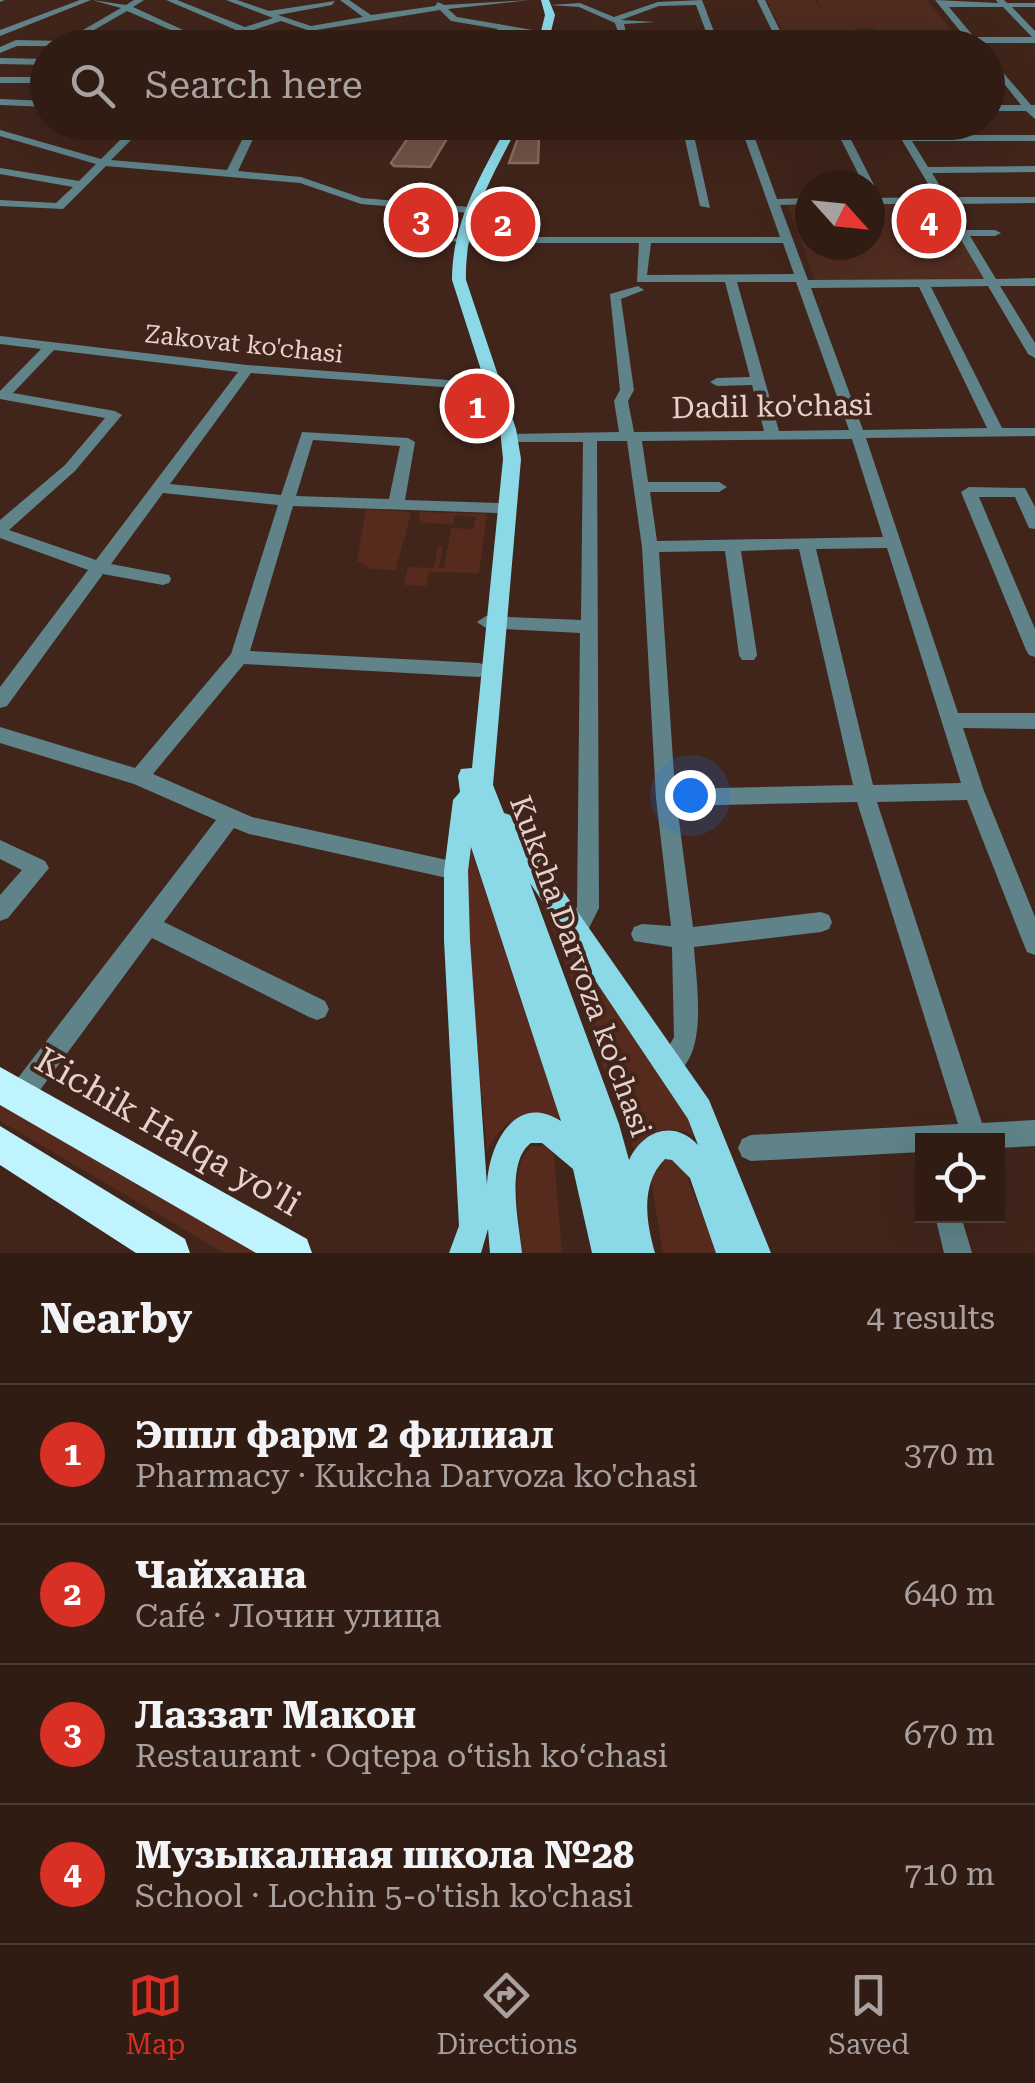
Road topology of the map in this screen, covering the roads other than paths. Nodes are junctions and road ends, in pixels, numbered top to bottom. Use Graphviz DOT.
graph roads {
  1 [pos="50,0"];
  2 [pos="87,0"];
  3 [pos="96,0"];
  4 [pos="140,0"];
  5 [pos="170,0"];
  6 [pos="235,0"];
  7 [pos="344,0"];
  8 [pos="396,0"];
  9 [pos="526,0"];
  10 [pos="642,0"];
  11 [pos="760,0"];
  12 [pos="329,2"];
  13 [pos="486,2"];
  14 [pos="550,2"];
  15 [pos="698,2"];
  16 [pos="941,3"];
  17 [pos="1002,3"];
  18 [pos="438,4"];
  19 [pos="654,5"];
  20 [pos="1035,5"];
  21 [pos="123,6"];
  22 [pos="60,10"];
  23 [pos="413,10"];
  24 [pos="267,14"];
  25 [pos="42,17"];
  26 [pos="370,18"];
  27 [pos="70,20"];
  28 [pos="280,20"];
  29 [pos="356,20"];
  30 [pos="617,20"];
  31 [pos="83,22"];
  32 [pos="651,22"];
  33 [pos="97,23"];
  34 [pos="504,28"];
  35 [pos="310,29"];
  36 [pos="85,30"];
  37 [pos="178,30"];
  38 [pos="244,30"];
  39 [pos="501,30"];
  40 [pos="519,30"];
  41 [pos="549,30"];
  42 [pos="621,30"];
  43 [pos="709,30"];
  44 [pos="775,30"];
  45 [pos="963,30"];
  46 [pos="0,33"];
  47 [pos="1035,38"];
  48 [pos="1005,41"];
  49 [pos="30,43"];
  50 [pos="0,50"];
  51 [pos="0,61"];
  52 [pos="30,62"];
  53 [pos="1005,78"];
  54 [pos="0,80"];
  55 [pos="30,80"];
  56 [pos="0,102"];
  57 [pos="30,103"];
  58 [pos="1005,109"];
  59 [pos="1033,111"];
  60 [pos="0,134"];
  61 [pos="1005,138"];
  62 [pos="1035,138"];
  63 [pos="127,140"];
  64 [pos="247,140"];
  65 [pos="503,140"];
  66 [pos="690,140"];
  67 [pos="751,140"];
  68 [pos="846,140"];
  69 [pos="908,140"];
  70 [pos="105,163"];
  71 [pos="862,170"];
  72 [pos="926,170"];
  73 [pos="1035,170"];
  74 [pos="0,171"];
  75 [pos="231,174"];
  76 [pos="81,185"];
  77 [pos="1035,200"];
  78 [pos="885,201"];
  79 [pos="946,201"];
  80 [pos="774,202"];
  81 [pos="795,202"];
  82 [pos="0,203"];
  83 [pos="706,206"];
  84 [pos="466,210"];
  85 [pos="963,233"];
  86 [pos="995,233"];
  87 [pos="454,240"];
  88 [pos="788,240"];
  89 [pos="645,242"];
  90 [pos="730,278"];
  91 [pos="803,281"];
  92 [pos="993,282"];
  93 [pos="1035,282"];
  94 [pos="639,284"];
  95 [pos="923,284"];
  96 [pos="0,340"];
  97 [pos="51,346"];
  98 [pos="1035,354"];
  99 [pos="247,369"];
  100 [pos="718,382"];
  101 [pos="759,382"];
  102 [pos="488,386"];
  103 [pos="2,396"];
  104 [pos="996,431"];
  105 [pos="772,432"];
  106 [pos="857,432"];
  107 [pos="1035,432"];
  108 [pos="590,436"];
  109 [pos="631,436"];
  110 [pos="506,438"];
  111 [pos="644,487"];
  112 [pos="719,487"];
  113 [pos="160,488"];
  114 [pos="286,501"];
  115 [pos="396,505"];
  116 [pos="503,508"];
  117 [pos="1035,524"];
  118 [pos="0,530"];
  119 [pos="892,542"];
  120 [pos="806,543"];
  121 [pos="732,544"];
  122 [pos="650,546"];
  123 [pos="100,568"];
  124 [pos="163,579"];
  125 [pos="492,622"];
  126 [pos="590,627"];
  127 [pos="1035,650"];
  128 [pos="748,655"];
  129 [pos="239,657"];
  130 [pos="486,670"];
  131 [pos="0,702"];
  132 [pos="950,720"];
  133 [pos="1035,721"];
  134 [pos="0,734"];
  135 [pos="139,777"];
  136 [pos="477,788"];
  137 [pos="974,791"];
  138 [pos="865,795"];
  139 [pos="666,798"];
  140 [pos="229,818"];
  141 [pos="0,849"];
  142 [pos="456,872"];
  143 [pos="0,911"];
  144 [pos="821,922"];
  145 [pos="150,926"];
  146 [pos="578,926"];
  147 [pos="642,934"];
  148 [pos="683,938"];
  149 [pos="1035,945"];
  150 [pos="317,1009"];
  151 [pos="672,1064"];
  152 [pos="10,1090"];
  153 [pos="973,1133"];
  154 [pos="1035,1133"];
  155 [pos="1005,1134"];
  156 [pos="915,1140"];
  157 [pos="0,1144"];
  158 [pos="751,1148"];
  159 [pos="588,1163"];
  160 [pos="632,1222"];
  161 [pos="950,1223"];
  162 [pos="156,1249"];
  163 [pos="293,1253"];
  164 [pos="465,1253"];
  165 [pos="506,1253"];
  166 [pos="608,1253"];
  167 [pos="639,1253"];
  168 [pos="732,1253"];
  169 [pos="755,1253"];
  170 [pos="958,1253"];
  1 -- 22 [label="street"];
  2 -- 22 [label="street"];
  3 -- 21 [label="street"];
  4 -- 21 [label="street"];
  5 -- 38 [label="street"];
  6 -- 24 [label="street"];
  7 -- 26 [label="street"];
  8 -- 23 [label="street"];
  9 -- 13 [label="street"];
  10 -- 19 [label="street"];
  11 -- 44 [label="street"];
  12 -- 24 [label="street"];
  12 -- 29 [label="street"];
  13 -- 18 [label="street"];
  14 -- 30 [label="street"];
  14 -- 41 [label="main road"];
  15 -- 19 [label="street"];
  15 -- 43 [label="street"];
  16 -- 17 [label="street"];
  16 -- 45 [label="street"];
  17 -- 20 [label="street"];
  17 -- 47 [label="street"];
  18 -- 23 [label="street"];
  18 -- 34 [label="street"];
  19 -- 30 [label="street"];
  21 -- 33 [label="street"];
  21 -- 37 [label="street"];
  22 -- 25 [label="street"];
  23 -- 26 [label="street"];
  24 -- 28 [label="street"];
  25 -- 27 [label="street"];
  25 -- 46 [label="street"];
  26 -- 29 [label="street"];
  28 -- 35 [label="street"];
  28 -- 38 [label="street"];
  29 -- 35 [label="street"];
  30 -- 32 [label="street"];
  30 -- 42 [label="street"];
  31 -- 33 [label="street"];
  33 -- 36 [label="street"];
  34 -- 39 [label="street"];
  34 -- 40 [label="street"];
  47 -- 48 [label="street"];
  49 -- 50 [label="street"];
  51 -- 52 [label="street"];
  53 -- 59 [label="street"];
  54 -- 55 [label="street"];
  56 -- 57 [label="street"];
  58 -- 59 [label="street"];
  60 -- 70 [label="street"];
  61 -- 62 [label="street"];
  63 -- 70 [label="street"];
  64 -- 75 [label="street"];
  65 -- 84 [label="main road, Kukcha Darvoza ko'chasi"];
  66 -- 83 [label="street"];
  67 -- 80 [label="street"];
  68 -- 71 [label="street"];
  69 -- 72 [label="street"];
  70 -- 75 [label="street"];
  70 -- 76 [label="street"];
  72 -- 73 [label="street"];
  72 -- 79 [label="street"];
  74 -- 76 [label="street"];
  75 -- 84 [label="street"];
  76 -- 82 [label="street"];
  77 -- 79 [label="street"];
  78 -- 79 [label="street"];
  79 -- 85 [label="street"];
  80 -- 81 [label="street"];
  80 -- 88 [label="street"];
  84 -- 87 [label="main road, Kukcha Darvoza ko'chasi"];
  85 -- 86 [label="street"];
  85 -- 92 [label="street"];
  87 -- 89 [label="street"];
  87 -- 102 [label="main road, Kukcha Darvoza ko'chasi"];
  88 -- 89 [label="street"];
  88 -- 91 [label="street"];
  89 -- 94 [label="street"];
  90 -- 91 [label="street"];
  90 -- 94 [label="street"];
  90 -- 101 [label="street"];
  91 -- 95 [label="street"];
  91 -- 106 [label="street"];
  92 -- 93 [label="street"];
  92 -- 95 [label="street"];
  92 -- 98 [label="street"];
  94 -- 109 [label="street"];
  95 -- 104 [label="street"];
  96 -- 97 [label="street, Zakovat ko'chasi"];
  97 -- 99 [label="street, Zakovat ko'chasi"];
  97 -- 103 [label="street"];
  99 -- 102 [label="street, Zakovat ko'chasi"];
  99 -- 113 [label="street"];
  100 -- 101 [label="street"];
  101 -- 105 [label="street"];
  102 -- 110 [label="main road, Kukcha Darvoza ko'chasi"];
  103 -- 118 [label="street"];
  104 -- 106 [label="street, Dadil ko'chasi"];
  104 -- 107 [label="street, Dadil ko'chasi"];
  105 -- 106 [label="street, Dadil ko'chasi"];
  105 -- 109 [label="street, Dadil ko'chasi"];
  106 -- 119 [label="street"];
  108 -- 109 [label="street, Dadil ko'chasi"];
  108 -- 110 [label="street, Dadil ko'chasi"];
  108 -- 126 [label="street"];
  109 -- 111 [label="street"];
  110 -- 116 [label="main road, Kukcha Darvoza ko'chasi"];
  111 -- 112 [label="street"];
  111 -- 122 [label="street"];
  113 -- 114 [label="street"];
  113 -- 123 [label="street"];
  114 -- 115 [label="street"];
  114 -- 115 [label="street"];
  114 -- 129 [label="street"];
  115 -- 116 [label="street"];
  116 -- 125 [label="main road, Kukcha Darvoza ko'chasi"];
  117 -- 127 [label="street"];
  118 -- 123 [label="street"];
  119 -- 120 [label="street"];
  119 -- 132 [label="street"];
  120 -- 121 [label="street"];
  120 -- 138 [label="street"];
  121 -- 122 [label="street"];
  121 -- 128 [label="street"];
  122 -- 139 [label="street"];
  123 -- 124 [label="street"];
  123 -- 131 [label="street"];
  125 -- 126 [label="street"];
  125 -- 130 [label="main road, Kukcha Darvoza ko'chasi"];
  126 -- 146 [label="street"];
  129 -- 130 [label="street"];
  129 -- 135 [label="street"];
  130 -- 136 [label="main road, Kukcha Darvoza ko'chasi"];
  132 -- 133 [label="street"];
  132 -- 137 [label="street"];
  134 -- 135 [label="street"];
  135 -- 140 [label="street"];
  136 -- 142 [label="main road"];
  136 -- 146 [label="main road"];
  136 -- 159 [label="main road, Kukcha Darvoza ko'chasi"];
  136 -- 160 [label="main road, Kukcha Darvoza ko'chasi"];
  137 -- 138 [label="street"];
  137 -- 149 [label="street"];
  138 -- 139 [label="street"];
  138 -- 153 [label="street"];
  139 -- 148 [label="street"];
  140 -- 142 [label="street"];
  140 -- 145 [label="street"];
  141 -- 143 [label="street"];
  142 -- 164 [label="main road"];
  144 -- 148 [label="street"];
  145 -- 150 [label="street"];
  145 -- 152 [label="street"];
  146 -- 151 [label="main road"];
  147 -- 148 [label="street"];
  148 -- 151 [label="street"];
  151 -- 169 [label="main road"];
  152 -- 163 [label="highway, Kichik Halqa yo'li"];
  154 -- 155 [label="street"];
  156 -- 158 [label="street"];
  157 -- 162 [label="highway"];
  159 -- 165 [label="main road"];
  159 -- 166 [label="main road, Kukcha Darvoza ko'chasi"];
  160 -- 167 [label="main road, Kukcha Darvoza ko'chasi"];
  160 -- 168 [label="main road"];
  161 -- 170 [label="street"];
}
